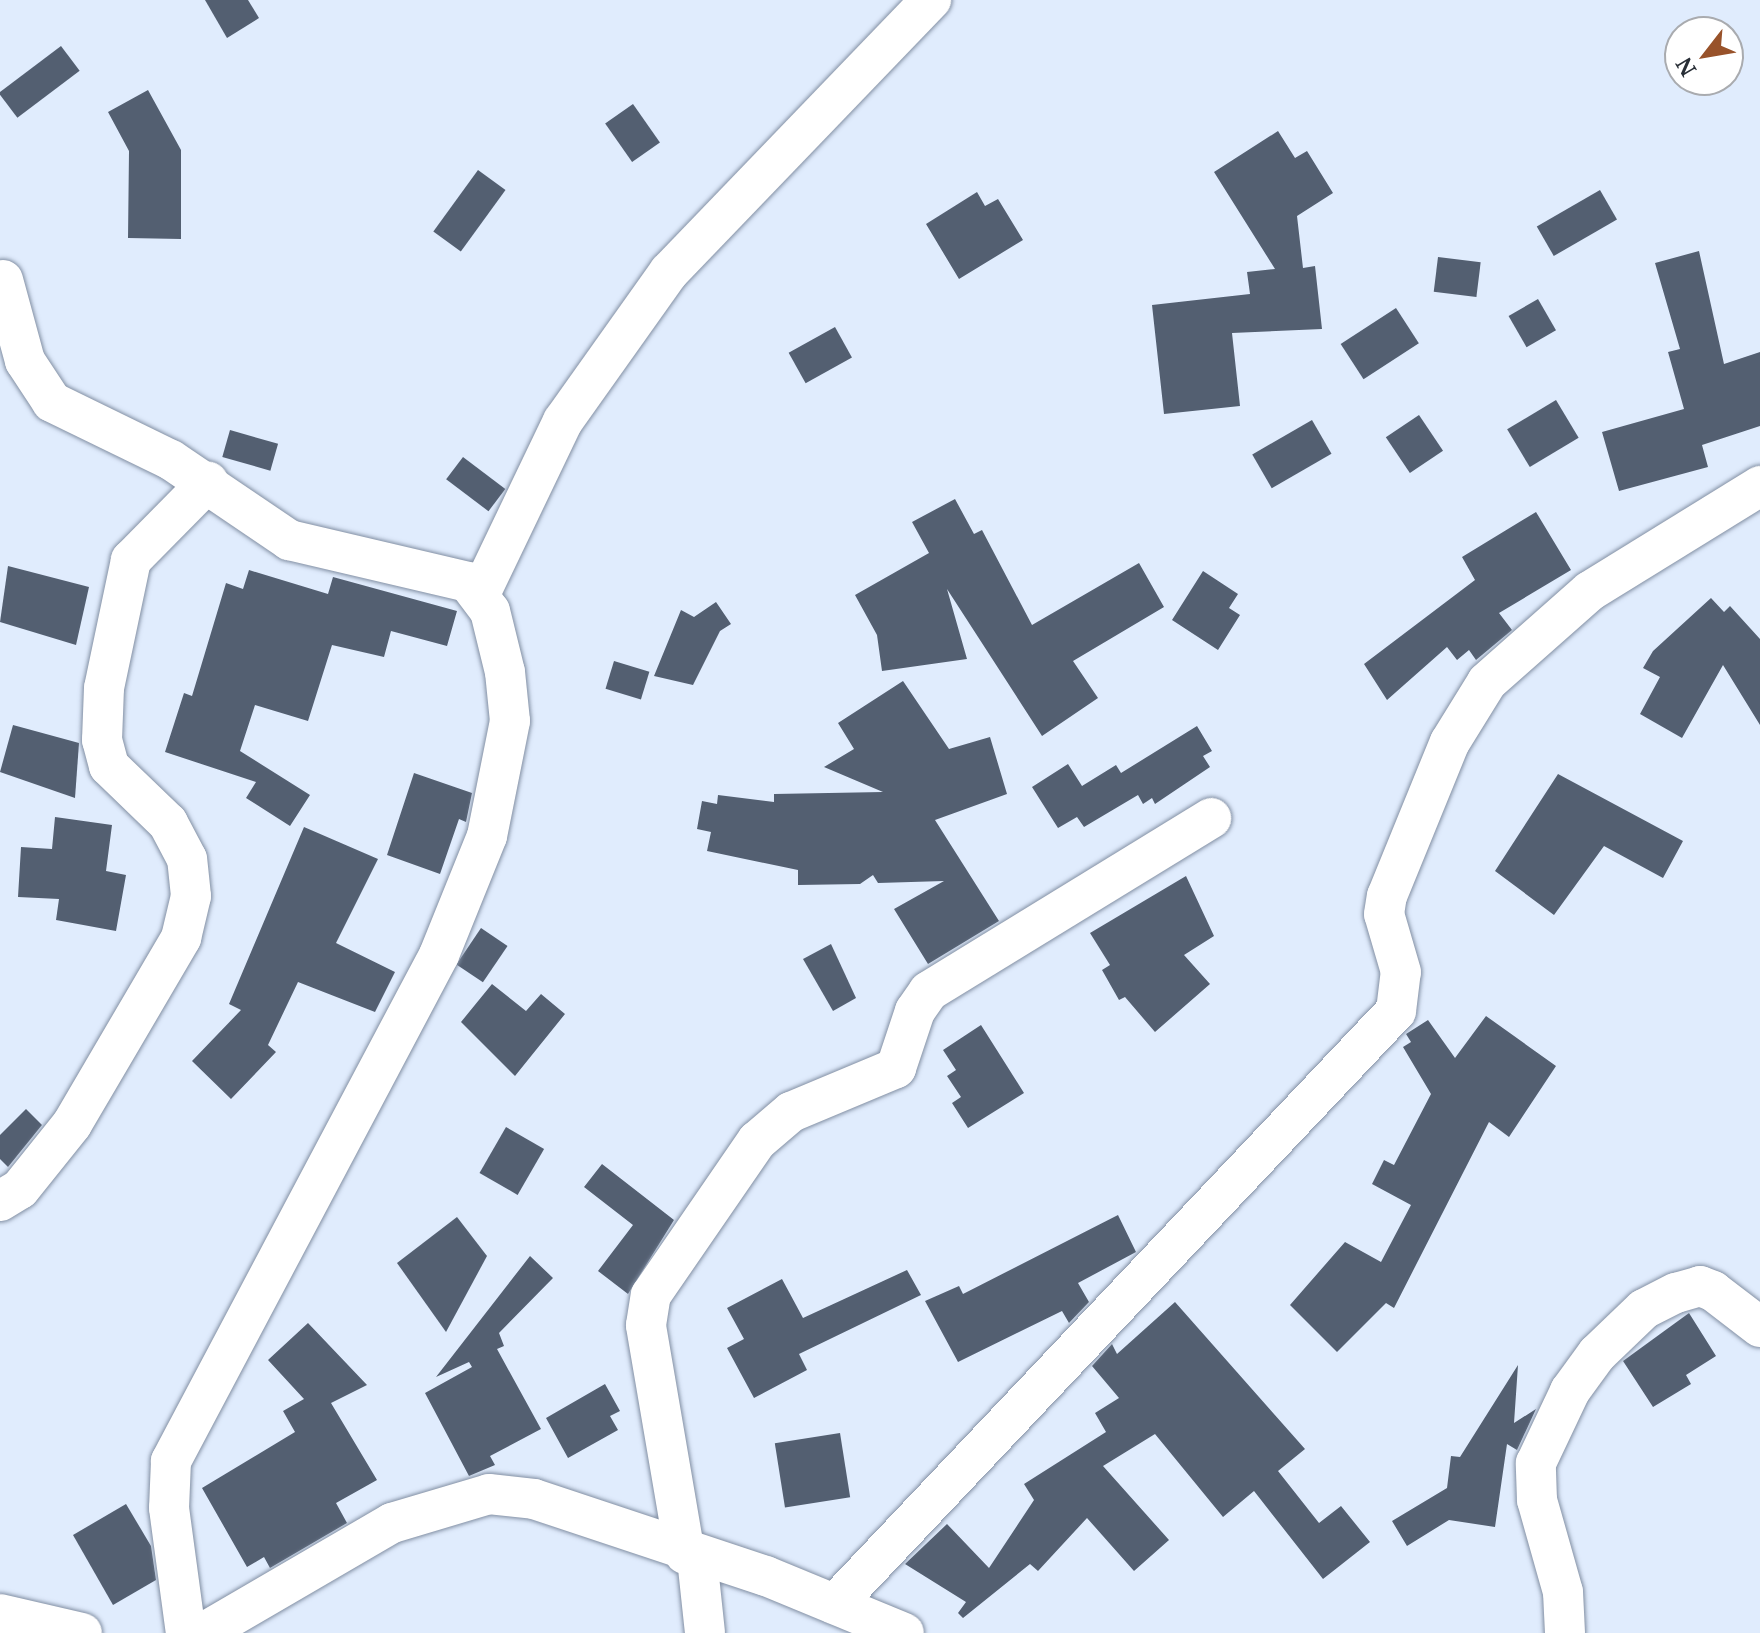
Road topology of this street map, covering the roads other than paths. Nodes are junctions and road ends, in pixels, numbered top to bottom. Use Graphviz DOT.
graph roads {
  1 [pos="931,0"];
  2 [pos="3,280"];
  3 [pos="208,482"];
  4 [pos="1760,486"];
  5 [pos="480,594"];
  6 [pos="1211,818"];
  7 [pos="0,1201"];
  8 [pos="1760,1327"];
  9 [pos="691,1556"];
  10 [pos="835,1604"];
  11 [pos="0,1614"];
  12 [pos="82,1633"];
  13 [pos="186,1633"];
  14 [pos="203,1633"];
  15 [pos="705,1633"];
  16 [pos="904,1633"];
  17 [pos="1565,1633"];
  1 -- 5 [label="street"];
  2 -- 3 [label="street"];
  3 -- 5 [label="street"];
  3 -- 7 [label="street"];
  4 -- 10 [label="street"];
  5 -- 13 [label="street"];
  6 -- 9 [label="street"];
  8 -- 17 [label="street"];
  9 -- 10 [label="street"];
  9 -- 14 [label="street"];
  9 -- 15 [label="street"];
  10 -- 16 [label="street"];
  11 -- 12 [label="street"];
}
